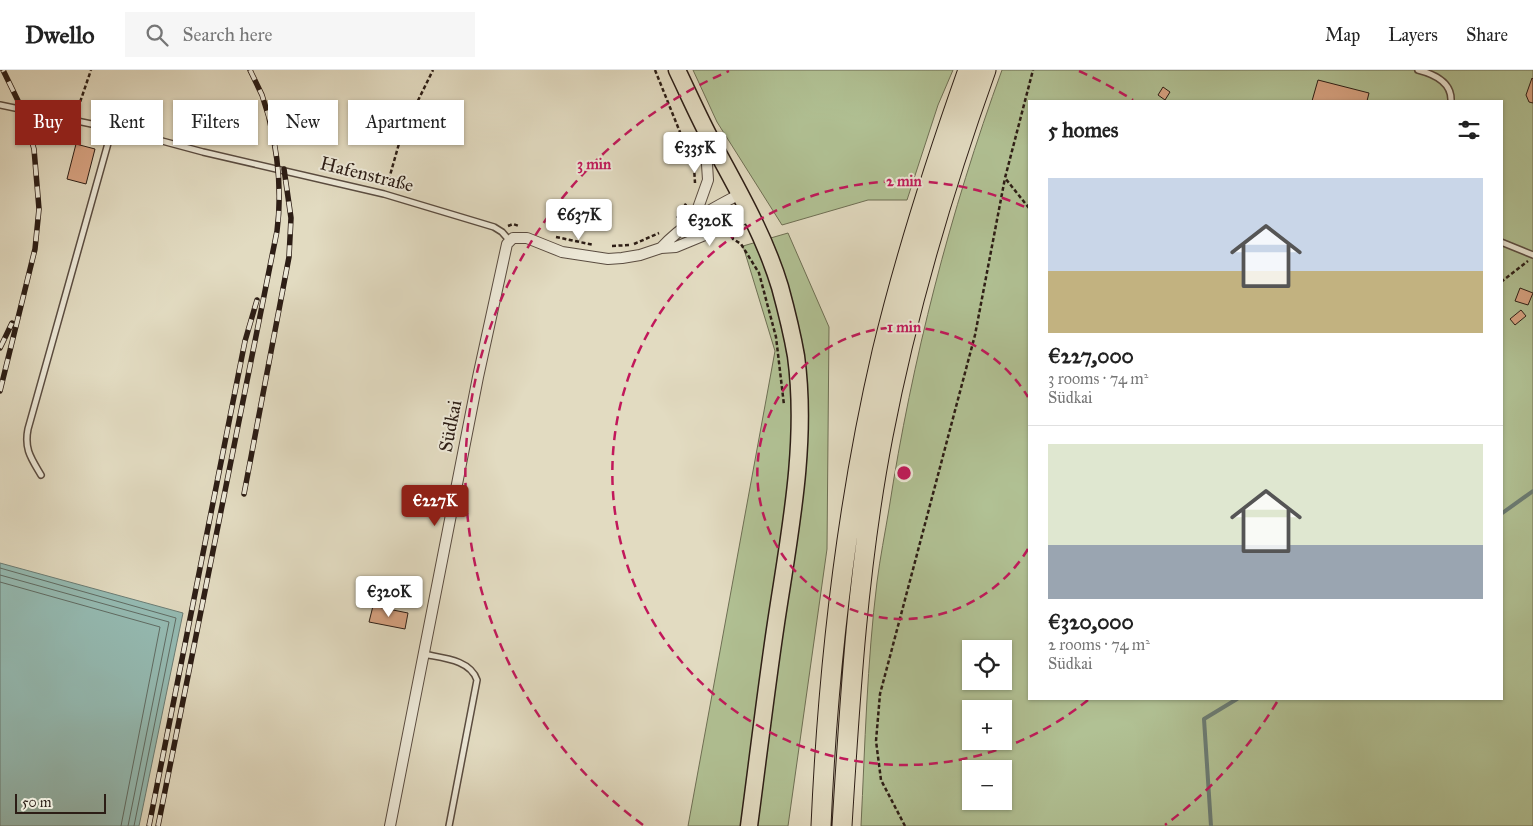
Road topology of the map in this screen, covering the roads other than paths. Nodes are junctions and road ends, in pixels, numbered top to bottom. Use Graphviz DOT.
graph roads {
  1 [pos="677,70"];
  2 [pos="968,70"];
  3 [pos="986,70"];
  4 [pos="1418,70"];
  5 [pos="1451,100"];
  6 [pos="0,105"];
  7 [pos="91,124"];
  8 [pos="704,127"];
  9 [pos="163,142"];
  10 [pos="108,145"];
  11 [pos="740,194"];
  12 [pos="751,216"];
  13 [pos="688,224"];
  14 [pos="510,240"];
  15 [pos="1503,243"];
  16 [pos="661,248"];
  17 [pos="1533,256"];
  18 [pos="41,475"];
  19 [pos="423,654"];
  20 [pos="390,826"];
  21 [pos="449,826"];
  22 [pos="749,826"];
  23 [pos="822,826"];
  24 [pos="842,826"];
  1 -- 8 [label="main road"];
  2 -- 23 [label="highway"];
  3 -- 24 [label="highway"];
  4 -- 5 [label="lane"];
  6 -- 7 [label="lane, Hafenstraße"];
  8 -- 11 [label="main road"];
  8 -- 13 [label="street"];
  9 -- 14 [label="lane, Hafenstraße"];
  10 -- 18 [label="lane"];
  11 -- 12 [label="main road"];
  11 -- 13 [label="street"];
  12 -- 16 [label="street"];
  12 -- 22 [label="main road"];
  13 -- 16 [label="street"];
  14 -- 16 [label="street"];
  14 -- 19 [label="street, Südkai"];
  15 -- 17 [label="lane"];
  19 -- 20 [label="street, Südkai"];
  19 -- 21 [label="lane"];
}
